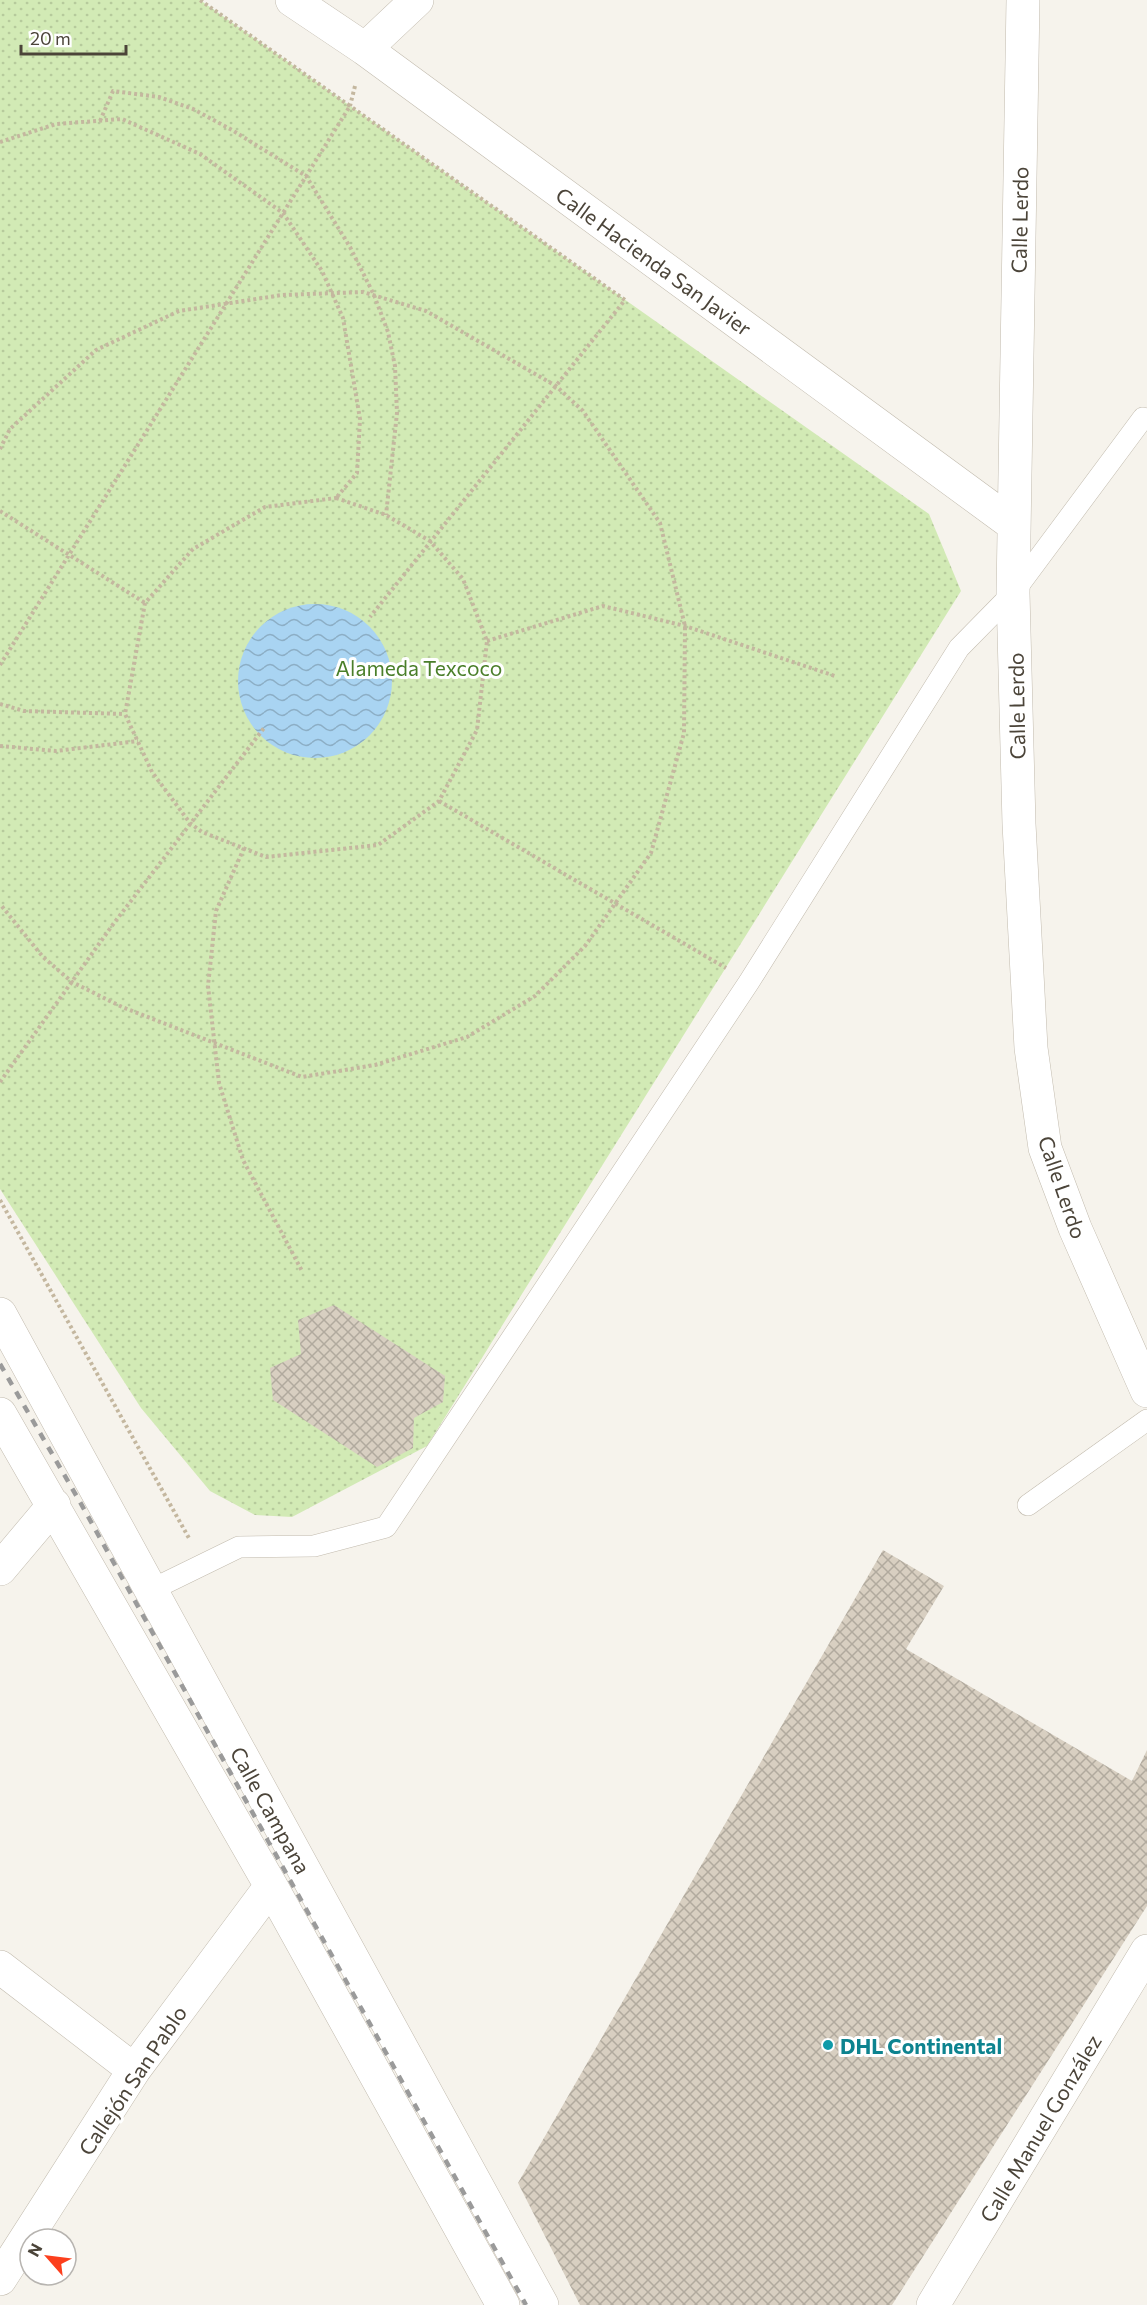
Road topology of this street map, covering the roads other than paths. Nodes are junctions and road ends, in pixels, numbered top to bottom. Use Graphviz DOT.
graph roads {
  1 [pos="292,0"];
  2 [pos="417,0"];
  3 [pos="1023,0"];
  4 [pos="365,49"];
  5 [pos="1143,418"];
  6 [pos="1014,525"];
  7 [pos="1013,593"];
  8 [pos="0,1314"];
  9 [pos="1147,1391"];
  10 [pos="0,1414"];
  11 [pos="1147,1420"];
  12 [pos="54,1505"];
  13 [pos="1028,1505"];
  14 [pos="0,1569"];
  15 [pos="151,1590"];
  16 [pos="271,1886"];
  17 [pos="1147,1951"];
  18 [pos="0,1967"];
  19 [pos="1137,1989"];
  20 [pos="134,2070"];
  21 [pos="0,2278"];
  22 [pos="503,2305"];
  23 [pos="542,2305"];
  24 [pos="933,2305"];
  1 -- 4 [label="street, Calle Hacienda San Javier"];
  2 -- 4 [label="street"];
  3 -- 6 [label="street, Calle Lerdo"];
  4 -- 6 [label="street, Calle Hacienda San Javier"];
  5 -- 7 [label="lane"];
  6 -- 7 [label="street, Calle Lerdo"];
  7 -- 9 [label="street, Calle Lerdo"];
  7 -- 15 [label="lane"];
  8 -- 15 [label="street, Calle Campana"];
  10 -- 12 [label="street, Calle Campana"];
  11 -- 13 [label="lane"];
  12 -- 14 [label="street"];
  12 -- 16 [label="street, Calle Campana"];
  15 -- 23 [label="street, Calle Campana"];
  16 -- 20 [label="street, Callejón San Pablo"];
  16 -- 22 [label="street, Calle Campana"];
  17 -- 19 [label="street, Calle Manuel González"];
  18 -- 20 [label="street"];
  19 -- 24 [label="street, Calle Manuel González"];
  20 -- 21 [label="street, Callejón San Pablo"];
}
